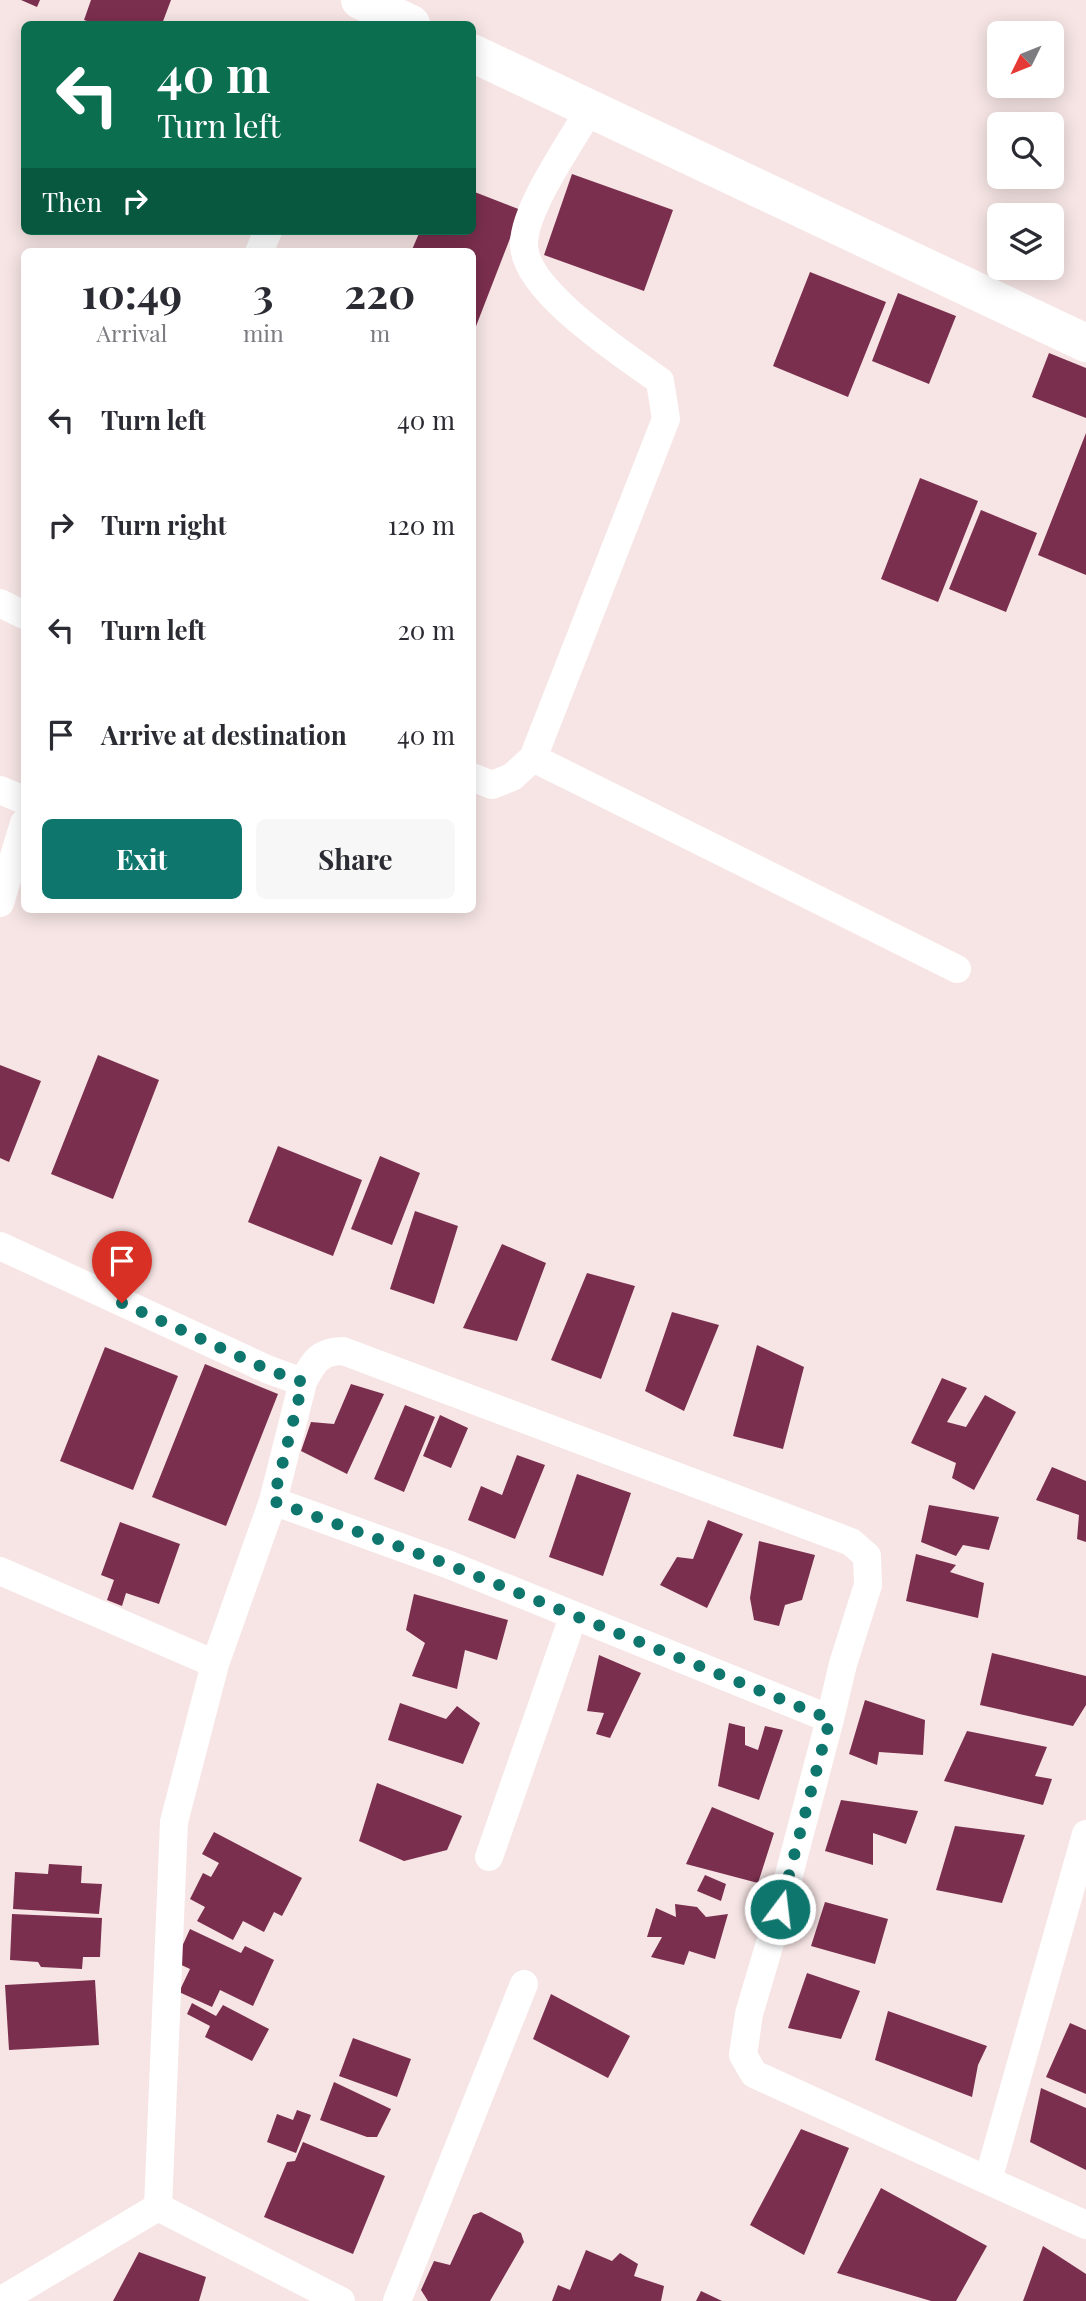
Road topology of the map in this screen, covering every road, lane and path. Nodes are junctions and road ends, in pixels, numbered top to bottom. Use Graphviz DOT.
graph roads {
  1 [pos="364,7"];
  2 [pos="403,21"];
  3 [pos="476,55"];
  4 [pos="590,109"];
  5 [pos="1086,344"];
  6 [pos="0,603"];
  7 [pos="21,614"];
  8 [pos="533,758"];
  9 [pos="476,779"];
  10 [pos="0,790"];
  11 [pos="21,799"];
  12 [pos="21,833"];
  13 [pos="0,903"];
  14 [pos="957,969"];
  15 [pos="0,1246"];
  16 [pos="303,1382"];
  17 [pos="273,1501"];
  18 [pos="0,1571"];
  19 [pos="573,1617"];
  20 [pos="215,1664"];
  21 [pos="830,1719"];
  22 [pos="1086,1834"];
  23 [pos="489,1857"];
  24 [pos="524,1984"];
  25 [pos="988,2180"];
  26 [pos="158,2207"];
  27 [pos="1086,2225"];
  28 [pos="0,2301"];
  29 [pos="341,2301"];
  30 [pos="397,2301"];
  1 -- 2 [label="street"];
  3 -- 4 [label="street"];
  4 -- 5 [label="street"];
  4 -- 8 [label="street"];
  6 -- 7 [label="street"];
  8 -- 9 [label="street"];
  8 -- 14 [label="street"];
  10 -- 11 [label="street"];
  12 -- 13 [label="street"];
  15 -- 16 [label="street"];
  16 -- 17 [label="street"];
  16 -- 21 [label="street"];
  17 -- 19 [label="street"];
  17 -- 20 [label="street"];
  18 -- 20 [label="street"];
  19 -- 21 [label="street"];
  19 -- 23 [label="street"];
  20 -- 26 [label="street"];
  21 -- 25 [label="street"];
  22 -- 25 [label="street"];
  24 -- 30 [label="street"];
  25 -- 27 [label="street"];
  26 -- 28 [label="street"];
  26 -- 29 [label="street"];
}
